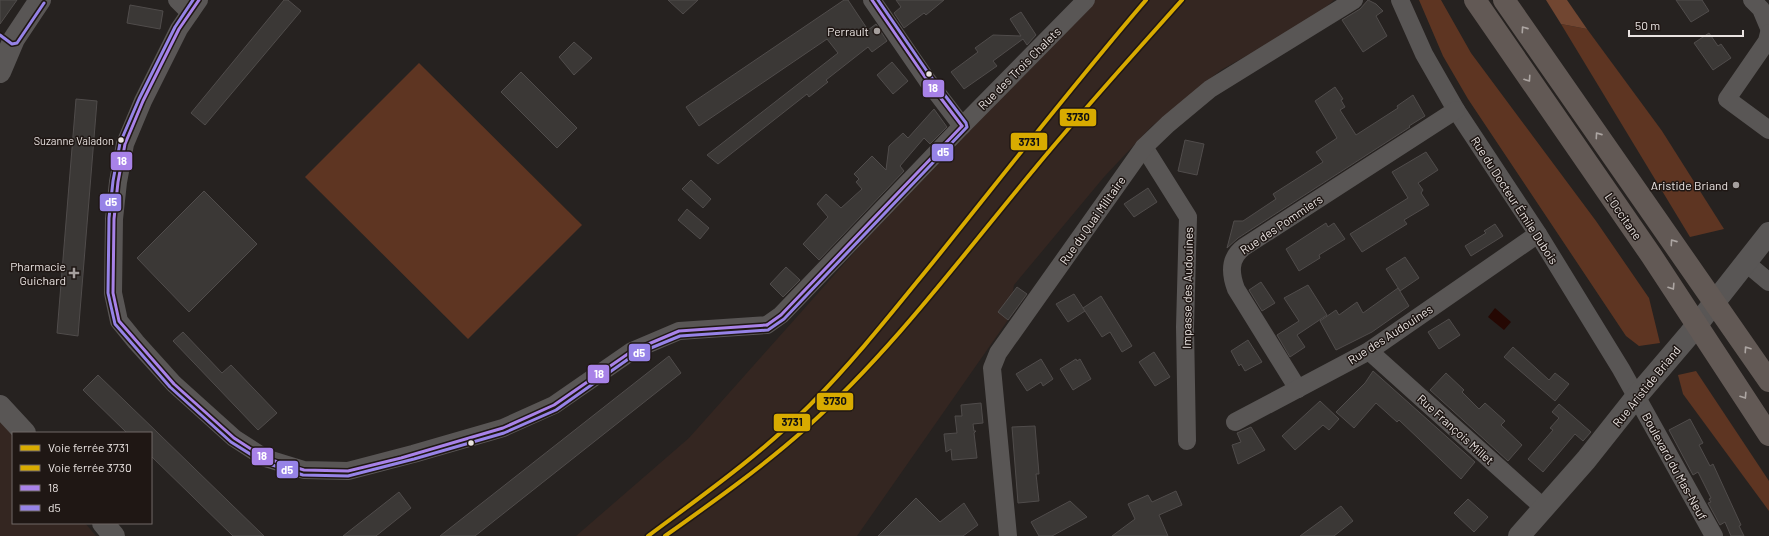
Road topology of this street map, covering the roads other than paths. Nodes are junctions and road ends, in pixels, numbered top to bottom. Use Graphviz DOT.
graph roads {
  1 [pos="40,0"];
  2 [pos="176,0"];
  3 [pos="872,0"];
  4 [pos="1086,0"];
  5 [pos="1354,0"];
  6 [pos="1400,0"];
  7 [pos="1475,0"];
  8 [pos="1504,0"];
  9 [pos="1752,0"];
  10 [pos="194,6"];
  11 [pos="1769,28"];
  12 [pos="1769,33"];
  13 [pos="7,34"];
  14 [pos="0,72"];
  15 [pos="1456,110"];
  16 [pos="962,126"];
  17 [pos="1769,130"];
  18 [pos="1144,148"];
  19 [pos="1769,233"];
  20 [pos="1538,234"];
  21 [pos="1745,262"];
  22 [pos="1769,282"];
  23 [pos="1368,350"];
  24 [pos="1769,381"];
  25 [pos="1298,389"];
  26 [pos="1636,397"];
  27 [pos="0,406"];
  28 [pos="1234,422"];
  29 [pos="24,432"];
  30 [pos="1769,435"];
  31 [pos="1187,440"];
  32 [pos="1544,508"];
  33 [pos="103,524"];
  34 [pos="114,536"];
  35 [pos="1008,536"];
  36 [pos="1518,536"];
  37 [pos="1714,536"];
  1 -- 13 [label="street"];
  2 -- 10 [label="street"];
  3 -- 16 [label="street"];
  4 -- 16 [label="street, Rue des Trois Chalets"];
  5 -- 18 [label="street, Rue du Quai Militaire"];
  6 -- 15 [label="street, Rue du Docteur Émile Dubois"];
  7 -- 30 [label="highway, L'Occitane, one-way"];
  24 -- 8 [label="highway, one-way"];
  9 -- 11 [label="street"];
  10 -- 16 [label="street, Rue des Trois Chalets"];
  12 -- 17 [label="street"];
  13 -- 14 [label="street"];
  15 -- 20 [label="street, Rue du Docteur Émile Dubois"];
  15 -- 25 [label="street, Rue des Pommiers"];
  18 -- 31 [label="street, Impasse des Audouines"];
  18 -- 35 [label="street, Rue du Quai Militaire"];
  19 -- 21 [label="street, Rue Aristide Briand"];
  20 -- 23 [label="street, Rue des Audouines"];
  20 -- 26 [label="street, Rue du Docteur Émile Dubois"];
  21 -- 22 [label="street"];
  21 -- 26 [label="street, Rue Aristide Briand"];
  23 -- 25 [label="street, Rue des Audouines"];
  23 -- 32 [label="street, Rue François Millet"];
  25 -- 28 [label="street, Rue des Audouines"];
  26 -- 32 [label="street, Rue Aristide Briand"];
  26 -- 37 [label="street, Boulevard du Mas-Neuf"];
  27 -- 29 [label="street"];
  32 -- 36 [label="street, Rue Aristide Briand"];
  33 -- 34 [label="street"];
}
